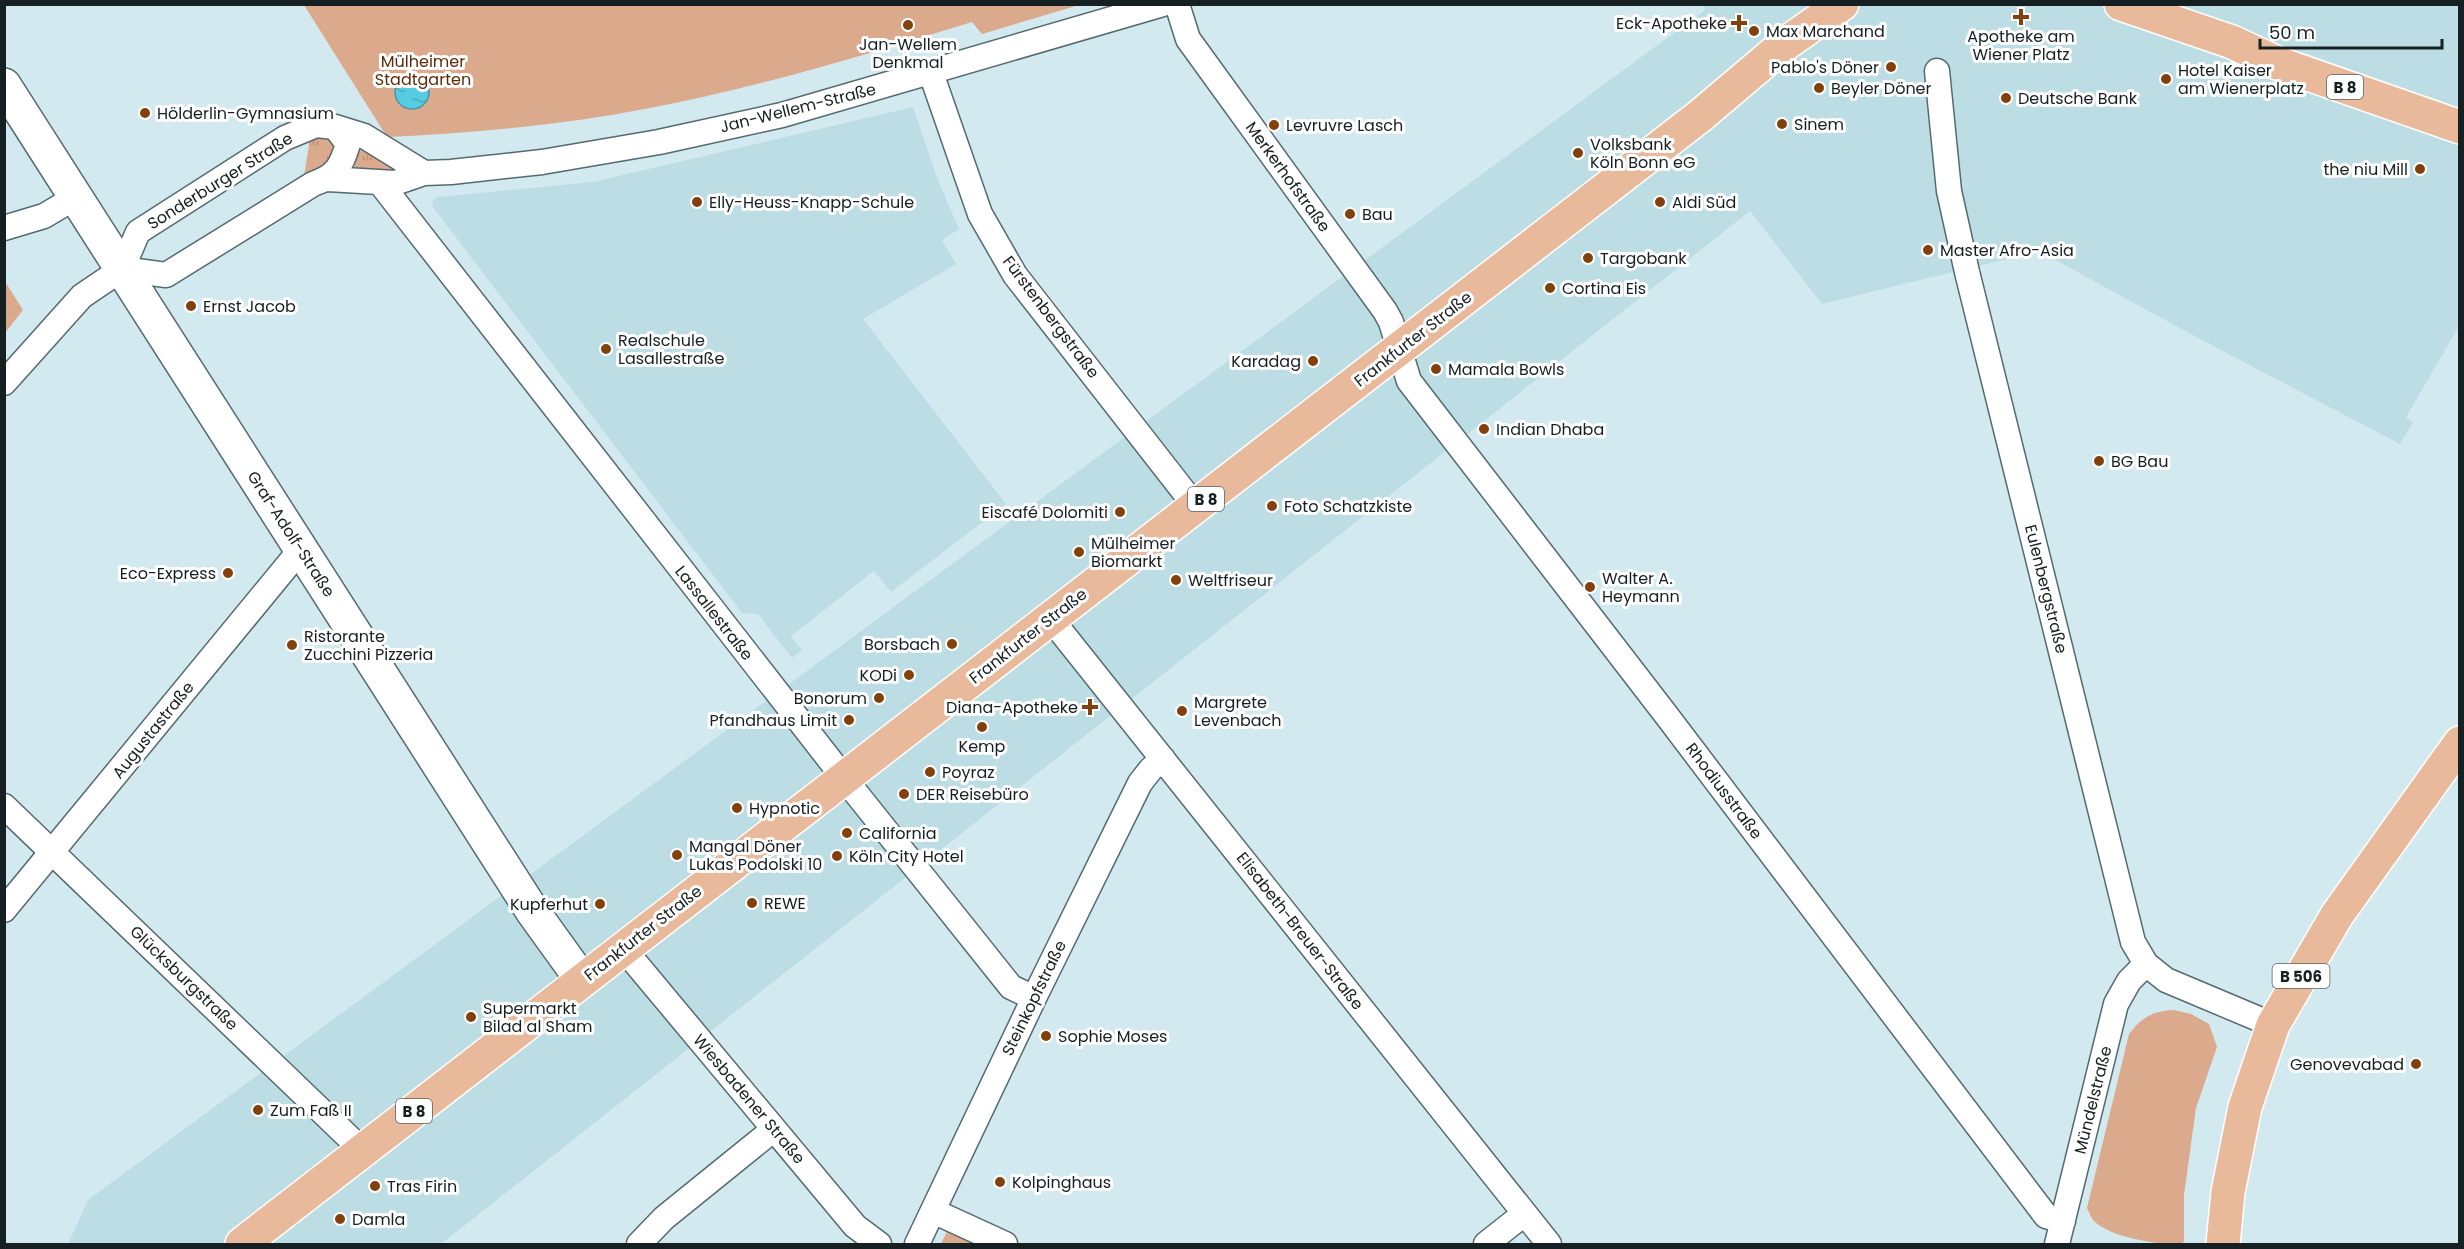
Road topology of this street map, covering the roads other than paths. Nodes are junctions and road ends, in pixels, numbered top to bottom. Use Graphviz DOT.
graph roads {
  1 [pos="1163,4"];
  2 [pos="1177,4"];
  3 [pos="1842,4"];
  4 [pos="2121,4"];
  5 [pos="1937,71"];
  6 [pos="931,73"];
  7 [pos="4,85"];
  8 [pos="336,127"];
  9 [pos="2460,127"];
  10 [pos="424,173"];
  11 [pos="328,179"];
  12 [pos="381,184"];
  13 [pos="76,196"];
  14 [pos="406,216"];
  15 [pos="4,228"];
  16 [pos="122,269"];
  17 [pos="1400,349"];
  18 [pos="4,383"];
  19 [pos="1196,507"];
  20 [pos="302,549"];
  21 [pos="1051,619"];
  22 [pos="2460,743"];
  23 [pos="1163,759"];
  24 [pos="844,778"];
  25 [pos="4,806"];
  26 [pos="53,852"];
  27 [pos="4,910"];
  28 [pos="623,948"];
  29 [pos="2146,964"];
  30 [pos="582,980"];
  31 [pos="1034,998"];
  32 [pos="2273,1025"];
  33 [pos="774,1129"];
  34 [pos="363,1150"];
  35 [pos="933,1211"];
  36 [pos="1524,1214"];
  37 [pos="2060,1233"];
  38 [pos="242,1245"];
  39 [pos="639,1245"];
  40 [pos="879,1245"];
  41 [pos="917,1245"];
  42 [pos="1005,1245"];
  43 [pos="1486,1245"];
  44 [pos="1549,1245"];
  45 [pos="2223,1245"];
  1 -- 6 [label="street, Jan-Wellem-Straße"];
  2 -- 17 [label="street, Merkerhofstraße"];
  3 -- 17 [label="main road, Frankfurter Straße / B 8"];
  4 -- 9 [label="main road, B 8"];
  5 -- 29 [label="street, Eulenbergstraße"];
  6 -- 10 [label="street, Jan-Wellem-Straße"];
  6 -- 19 [label="street, Fürstenbergstraße"];
  7 -- 13 [label="street, Graf-Adolf-Straße"];
  8 -- 10 [label="street"];
  8 -- 11 [label="street"];
  8 -- 16 [label="street, Sonderburger Straße"];
  10 -- 12 [label="street, Jan-Wellem-Straße"];
  10 -- 14 [label="street"];
  11 -- 12 [label="street, Jan-Wellem-Straße"];
  11 -- 16 [label="street"];
  12 -- 14 [label="street, Lassallestraße"];
  13 -- 15 [label="street"];
  13 -- 16 [label="street, Graf-Adolf-Straße"];
  14 -- 24 [label="street, Lassallestraße"];
  16 -- 18 [label="street"];
  16 -- 20 [label="street, Graf-Adolf-Straße"];
  17 -- 19 [label="main road, Frankfurter Straße / B 8"];
  17 -- 37 [label="street, Rhodiusstraße"];
  19 -- 21 [label="main road, Frankfurter Straße / B 8"];
  20 -- 26 [label="street, Augustastraße"];
  20 -- 30 [label="street, Graf-Adolf-Straße"];
  21 -- 23 [label="street, Elisabeth-Breuer-Straße"];
  21 -- 24 [label="main road, Frankfurter Straße / B 8"];
  22 -- 32 [label="main road, B 506"];
  23 -- 31 [label="street, Steinkopfstraße"];
  23 -- 36 [label="street, Elisabeth-Breuer-Straße"];
  24 -- 28 [label="main road, Frankfurter Straße / B 8"];
  24 -- 31 [label="street, Lassallestraße"];
  25 -- 26 [label="street, Glücksburgstraße"];
  26 -- 27 [label="street, Augustastraße"];
  26 -- 34 [label="street, Glücksburgstraße"];
  28 -- 30 [label="main road, Frankfurter Straße / B 8"];
  28 -- 33 [label="street, Wiesbadener Straße"];
  29 -- 32 [label="street, Eulenbergstraße"];
  29 -- 37 [label="street, Mündelstraße"];
  30 -- 34 [label="main road, Frankfurter Straße / B 8"];
  31 -- 35 [label="street, Steinkopfstraße"];
  32 -- 45 [label="main road, B 506"];
  33 -- 39 [label="street"];
  33 -- 40 [label="street, Wiesbadener Straße"];
  34 -- 38 [label="main road, Frankfurter Straße / B 8"];
  35 -- 41 [label="street, Steinkopfstraße"];
  35 -- 42 [label="street"];
  36 -- 43 [label="street"];
  36 -- 44 [label="street, Elisabeth-Breuer-Straße"];
}
